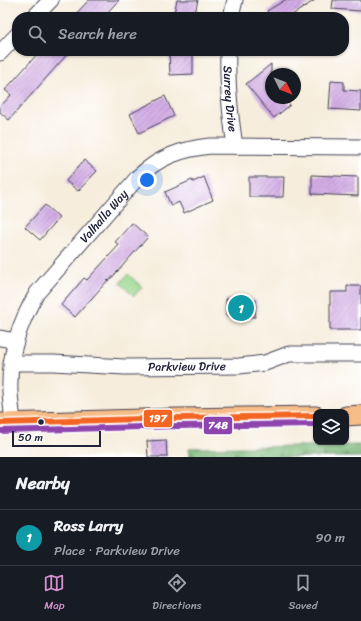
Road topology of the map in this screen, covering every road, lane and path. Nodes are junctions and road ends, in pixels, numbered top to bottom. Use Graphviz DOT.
graph roads {
  1 [pos="50,0"];
  2 [pos="236,0"];
  3 [pos="39,12"];
  4 [pos="232,12"];
  5 [pos="12,40"];
  6 [pos="0,53"];
  7 [pos="228,56"];
  8 [pos="235,146"];
  9 [pos="361,147"];
  10 [pos="0,338"];
  11 [pos="16,341"];
  12 [pos="361,354"];
  13 [pos="11,363"];
  14 [pos="361,415"];
  15 [pos="313,416"];
  16 [pos="349,416"];
  17 [pos="4,422"];
  1 -- 3 [label="street"];
  2 -- 4 [label="street"];
  5 -- 6 [label="street"];
  7 -- 8 [label="street, Surrey Drive"];
  8 -- 9 [label="street, Valhalla Way"];
  8 -- 11 [label="street, Valhalla Way"];
  10 -- 11 [label="street"];
  11 -- 13 [label="street, Valhalla Way"];
  12 -- 13 [label="street, Parkview Drive"];
  13 -- 17 [label="street, Valhalla Way"];
  14 -- 16 [label="main road"];
  15 -- 17 [label="main road"];
}
